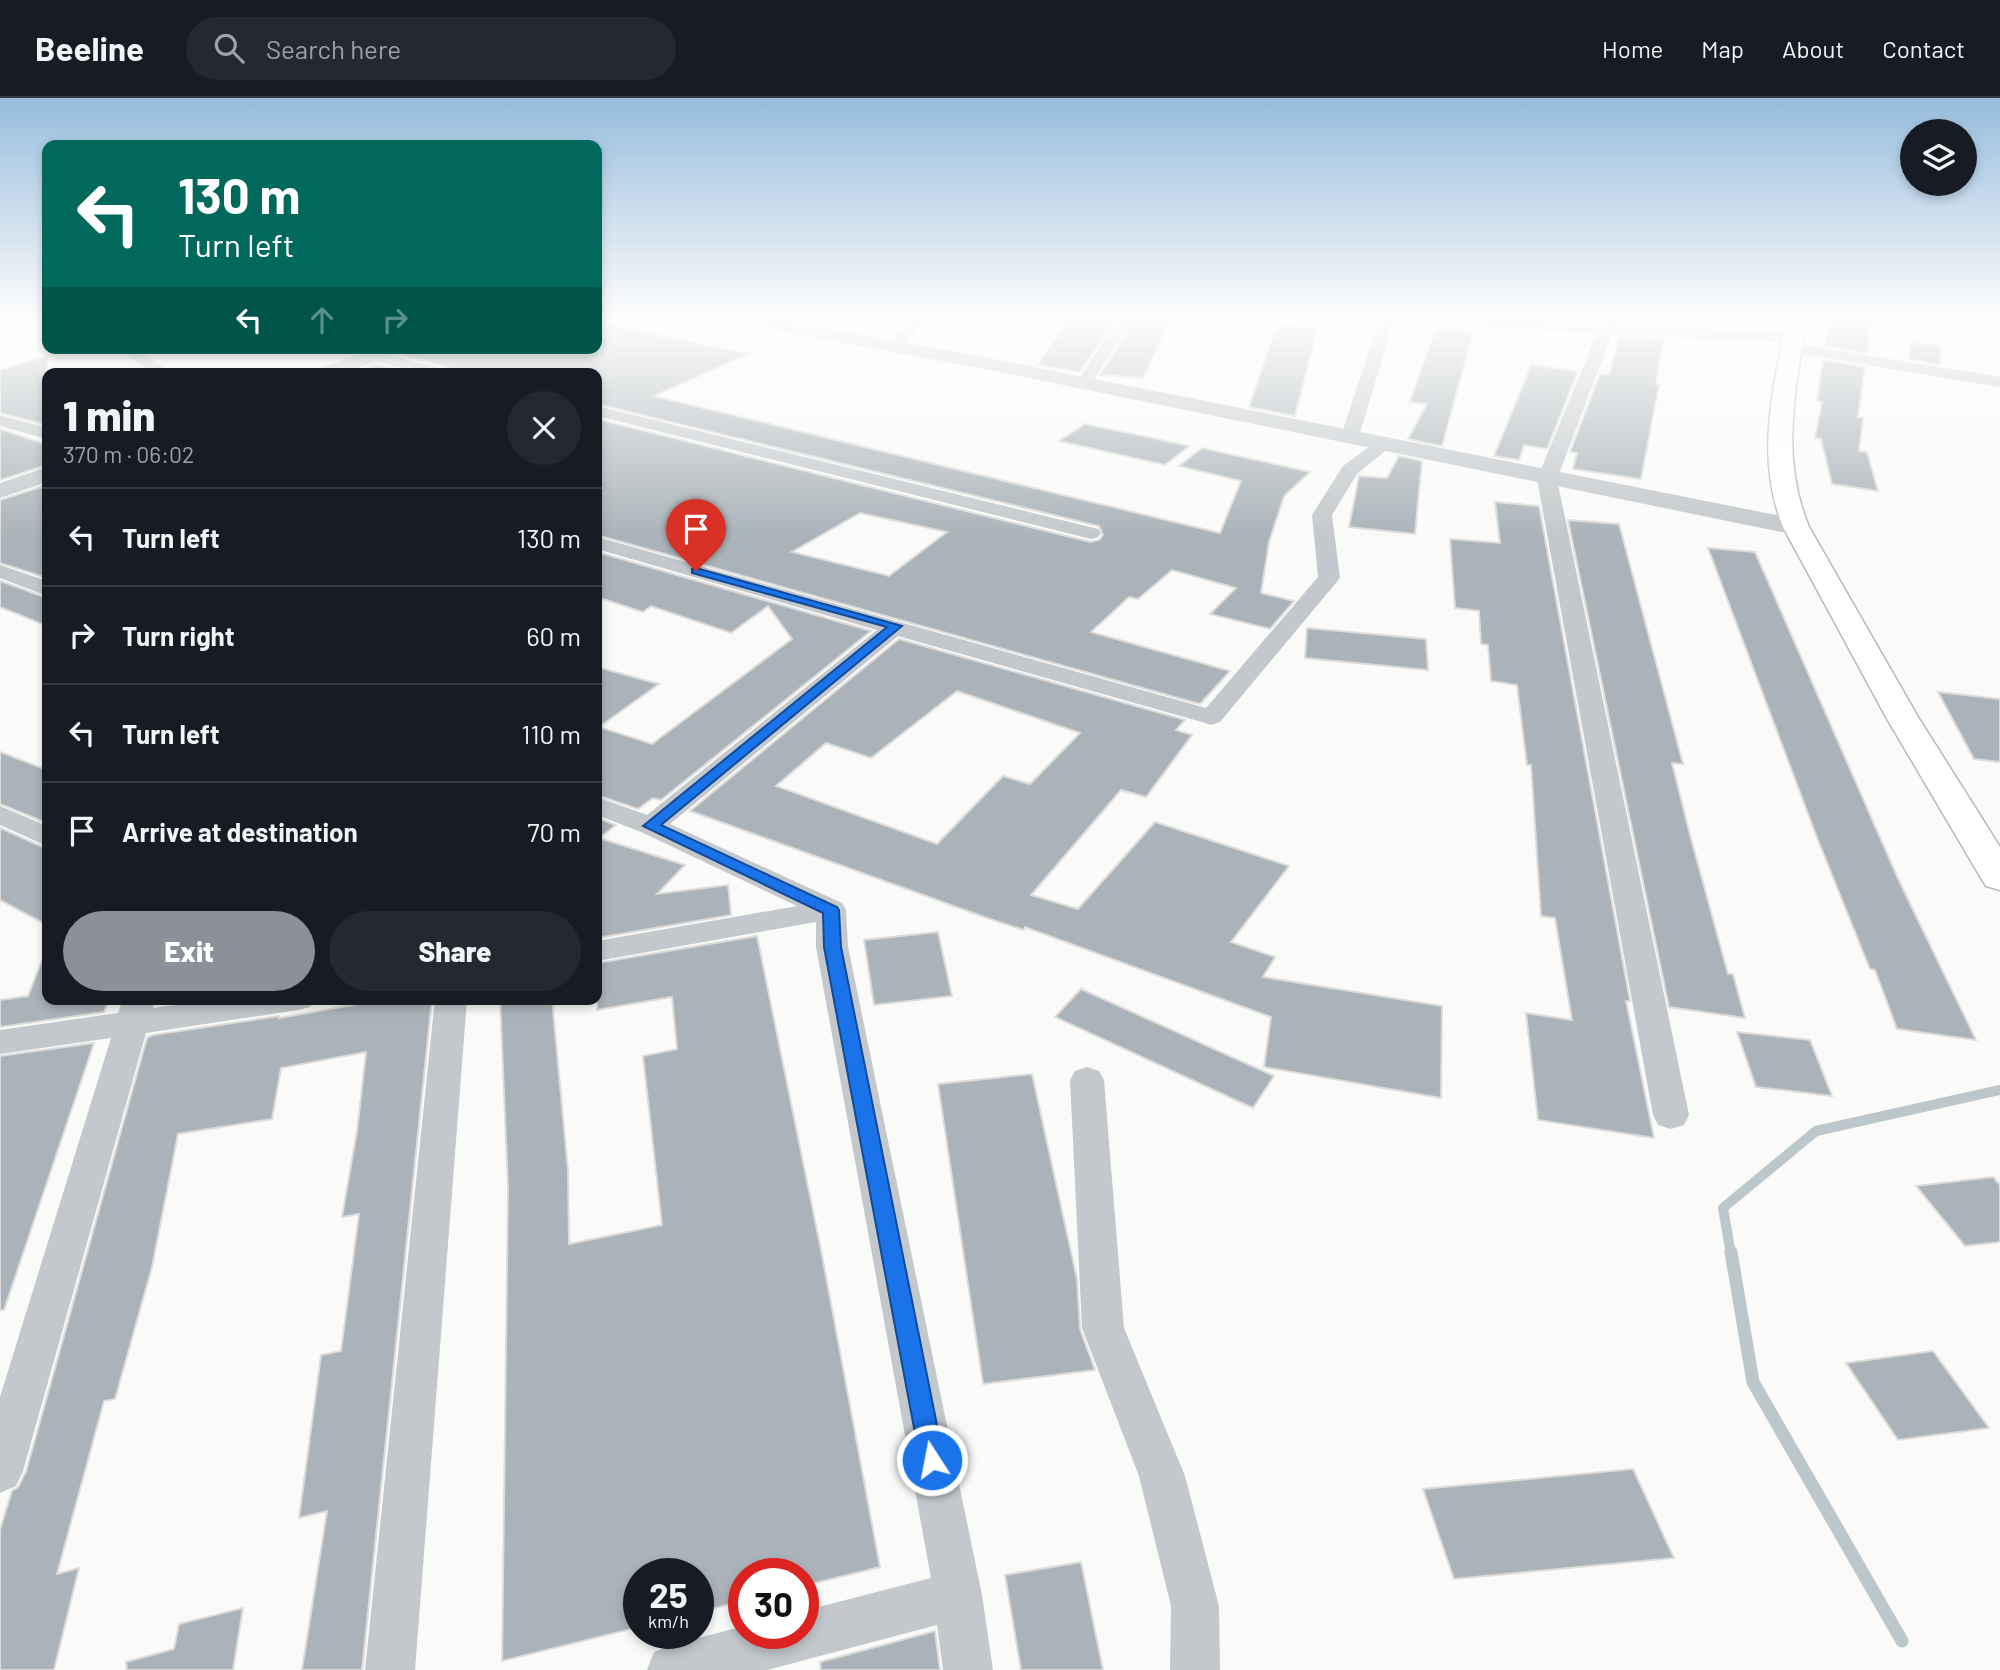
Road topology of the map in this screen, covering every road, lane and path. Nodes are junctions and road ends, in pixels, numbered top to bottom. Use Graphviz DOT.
graph roads {
  1 [pos="1126,391"];
  2 [pos="1364,391"];
  3 [pos="1582,391"];
  4 [pos="1786,391"];
  5 [pos="602,412"];
  6 [pos="0,420"];
  7 [pos="42,433"];
  8 [pos="1350,436"];
  9 [pos="1386,443"];
  10 [pos="42,476"];
  11 [pos="1547,479"];
  12 [pos="0,491"];
  13 [pos="1796,527"];
  14 [pos="1091,533"];
  15 [pos="602,544"];
  16 [pos="0,571"];
  17 [pos="42,587"];
  18 [pos="896,626"];
  19 [pos="602,807"];
  20 [pos="0,814"];
  21 [pos="650,826"];
  22 [pos="42,835"];
  23 [pos="2000,878"];
  24 [pos="831,910"];
  25 [pos="602,950"];
  26 [pos="224,1005"];
  27 [pos="450,1005"];
  28 [pos="136,1012"];
  29 [pos="0,1042"];
  30 [pos="1087,1080"];
  31 [pos="1671,1115"];
  32 [pos="0,1471"];
  33 [pos="958,1595"];
  34 [pos="390,1670"];
  35 [pos="672,1670"];
  36 [pos="968,1670"];
  37 [pos="1195,1670"];
  1 -- 8 [label="street"];
  2 -- 8 [label="street"];
  3 -- 11 [label="street"];
  4 -- 13 [label="main road"];
  5 -- 14 [label="street"];
  6 -- 7 [label="street"];
  8 -- 9 [label="street"];
  9 -- 11 [label="street"];
  9 -- 18 [label="street"];
  10 -- 12 [label="street"];
  11 -- 13 [label="street"];
  11 -- 31 [label="street"];
  13 -- 23 [label="main road"];
  15 -- 18 [label="street"];
  16 -- 17 [label="street"];
  18 -- 21 [label="street"];
  19 -- 21 [label="street"];
  20 -- 22 [label="street"];
  21 -- 24 [label="street"];
  24 -- 25 [label="street"];
  24 -- 33 [label="street"];
  26 -- 28 [label="street"];
  27 -- 34 [label="street"];
  28 -- 29 [label="street"];
  28 -- 32 [label="street"];
  30 -- 37 [label="street"];
  33 -- 35 [label="street"];
  33 -- 36 [label="street"];
}
